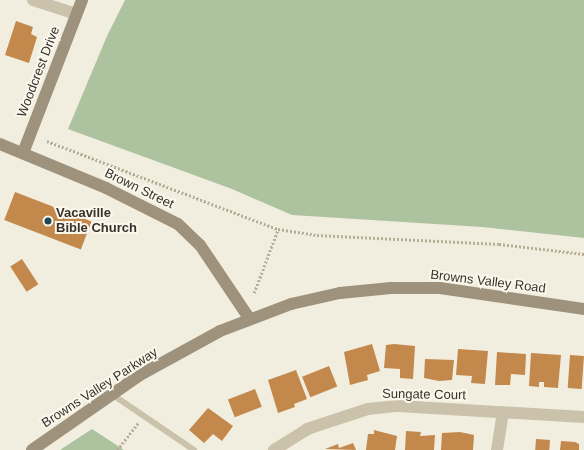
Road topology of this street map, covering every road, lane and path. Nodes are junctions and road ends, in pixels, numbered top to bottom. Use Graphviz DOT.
graph roads {
  1 [pos="33,0"];
  2 [pos="82,0"];
  3 [pos="76,14"];
  4 [pos="47,141"];
  5 [pos="0,144"];
  6 [pos="23,153"];
  7 [pos="278,229"];
  8 [pos="584,254"];
  9 [pos="254,293"];
  10 [pos="584,309"];
  11 [pos="249,318"];
  12 [pos="113,395"];
  13 [pos="503,412"];
  14 [pos="143,415"];
  15 [pos="584,417"];
  16 [pos="32,450"];
  17 [pos="117,450"];
  18 [pos="194,450"];
  19 [pos="274,450"];
  20 [pos="497,450"];
  1 -- 3 [label="street"];
  2 -- 3 [label="street, Woodcrest Drive"];
  3 -- 6 [label="street, Woodcrest Drive"];
  4 -- 7 [label="path"];
  5 -- 6 [label="street, Brown Street"];
  6 -- 11 [label="street, Brown Street"];
  7 -- 8 [label="path"];
  7 -- 9 [label="path"];
  10 -- 11 [label="street, Browns Valley Road"];
  11 -- 12 [label="street, Browns Valley Parkway"];
  12 -- 14 [label="lane"];
  12 -- 16 [label="street, Browns Valley Parkway"];
  13 -- 15 [label="street, Sungate Court"];
  13 -- 19 [label="street, Sungate Court"];
  13 -- 20 [label="street"];
  14 -- 17 [label="path"];
  14 -- 18 [label="lane"];
}
